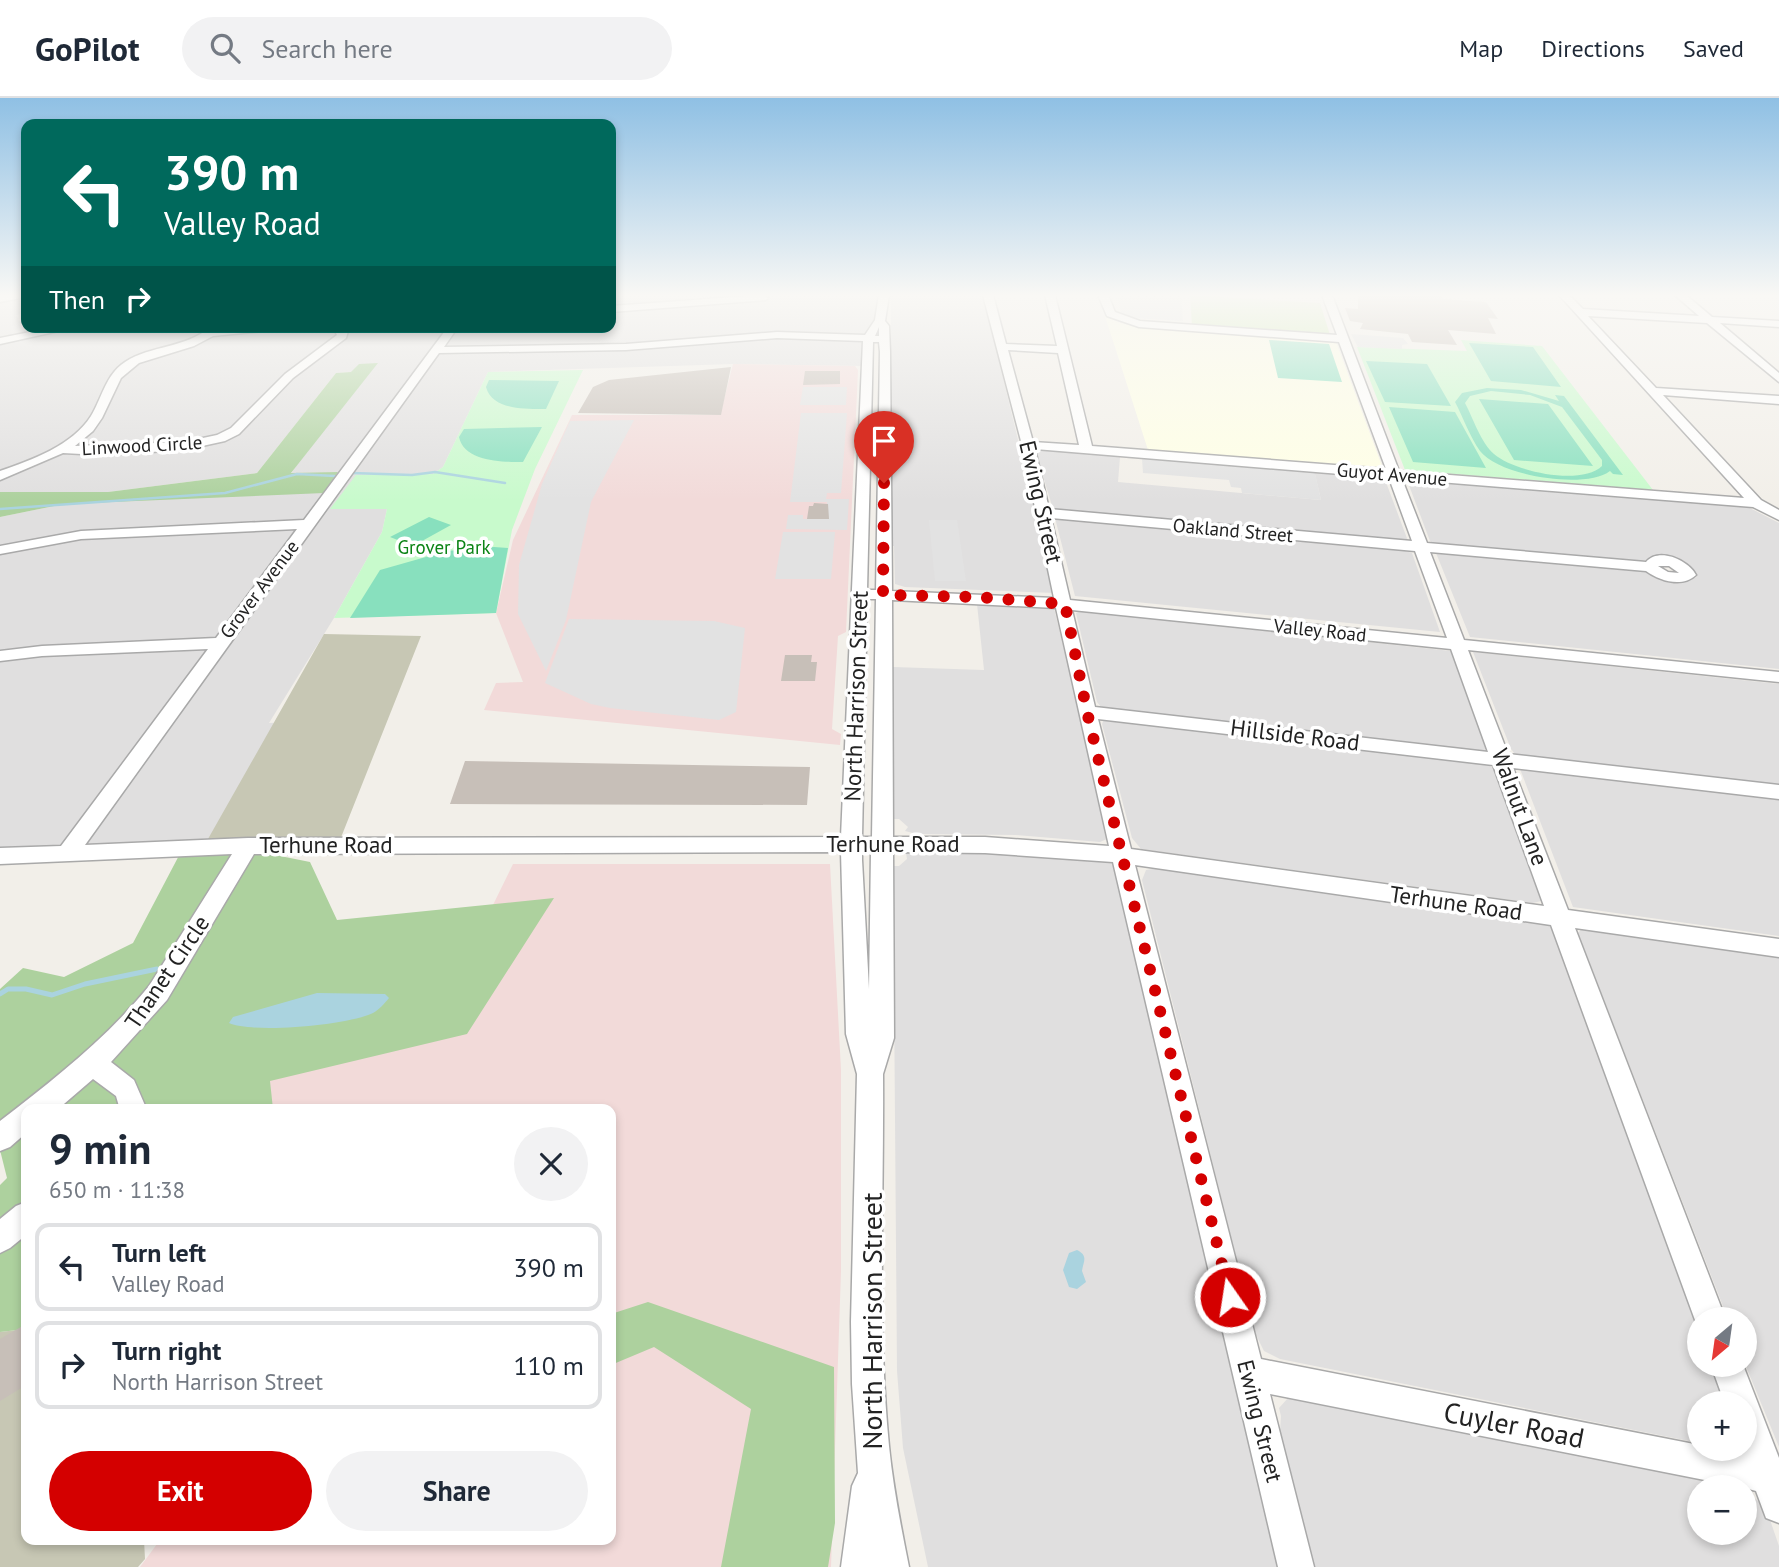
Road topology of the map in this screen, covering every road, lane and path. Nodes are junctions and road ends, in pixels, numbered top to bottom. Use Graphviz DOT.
graph roads {
  1 [pos="131,364"];
  2 [pos="305,364"];
  3 [pos="427,364"];
  4 [pos="867,364"];
  5 [pos="869,364"];
  6 [pos="885,364"];
  7 [pos="1008,364"];
  8 [pos="1066,364"];
  9 [pos="1353,364"];
  10 [pos="1629,364"];
  11 [pos="1761,364"];
  12 [pos="1779,379"];
  13 [pos="1655,391"];
  14 [pos="884,392"];
  15 [pos="1779,400"];
  16 [pos="866,408"];
  17 [pos="1028,444"];
  18 [pos="60,449"];
  19 [pos="1086,449"];
  20 [pos="1395,474"];
  21 [pos="0,476"];
  22 [pos="1756,503"];
  23 [pos="1044,513"];
  24 [pos="1779,516"];
  25 [pos="307,524"];
  26 [pos="1422,547"];
  27 [pos="0,550"];
  28 [pos="1650,567"];
  29 [pos="859,594"];
  30 [pos="883,595"];
  31 [pos="1065,604"];
  32 [pos="218,643"];
  33 [pos="1458,643"];
  34 [pos="0,656"];
  35 [pos="1779,677"];
  36 [pos="1087,712"];
  37 [pos="1502,759"];
  38 [pos="1779,792"];
  39 [pos="851,844"];
  40 [pos="882,844"];
  41 [pos="248,846"];
  42 [pos="68,852"];
  43 [pos="0,856"];
  44 [pos="1123,856"];
  45 [pos="1561,918"];
  46 [pos="1779,948"];
  47 [pos="93,1065"];
  48 [pos="870,1074"];
  49 [pos="44,1104"];
  50 [pos="132,1104"];
  51 [pos="21,1121"];
  52 [pos="0,1138"];
  53 [pos="21,1220"];
  54 [pos="0,1238"];
  55 [pos="1705,1307"];
  56 [pos="1248,1373"];
  57 [pos="1757,1442"];
  58 [pos="872,1467"];
  59 [pos="1775,1486"];
  60 [pos="859,1567"];
  61 [pos="891,1567"];
  62 [pos="1296,1567"];
  1 -- 18 [label="street"];
  2 -- 18 [label="street, Linwood Circle"];
  3 -- 25 [label="street, Grover Avenue"];
  4 -- 16 [label="street, North Harrison Street"];
  5 -- 14 [label="street"];
  6 -- 14 [label="street, North Harrison Street"];
  7 -- 17 [label="street, Ewing Street"];
  8 -- 19 [label="street"];
  9 -- 20 [label="street, Walnut Lane"];
  10 -- 13 [label="street"];
  11 -- 12 [label="street"];
  13 -- 15 [label="street"];
  13 -- 22 [label="street"];
  14 -- 16 [label="street"];
  14 -- 30 [label="street, North Harrison Street"];
  16 -- 29 [label="street, North Harrison Street"];
  17 -- 19 [label="street, Guyot Avenue"];
  17 -- 23 [label="street, Ewing Street"];
  18 -- 21 [label="street"];
  19 -- 20 [label="street, Guyot Avenue"];
  20 -- 22 [label="street, Guyot Avenue"];
  20 -- 26 [label="street, Walnut Lane"];
  22 -- 24 [label="street"];
  23 -- 26 [label="street, Oakland Street"];
  23 -- 31 [label="street, Ewing Street"];
  25 -- 27 [label="street"];
  25 -- 32 [label="street, Grover Avenue"];
  26 -- 28 [label="street, Oakland Street"];
  26 -- 33 [label="street, Walnut Lane"];
  29 -- 30 [label="street, Valley Road"];
  29 -- 39 [label="street, North Harrison Street"];
  30 -- 31 [label="street, Valley Road"];
  30 -- 40 [label="street, North Harrison Street"];
  31 -- 33 [label="street, Valley Road"];
  31 -- 36 [label="street, Ewing Street"];
  32 -- 34 [label="street"];
  32 -- 42 [label="street, Grover Avenue"];
  33 -- 35 [label="street, Valley Road"];
  33 -- 37 [label="street, Walnut Lane"];
  36 -- 37 [label="street, Hillside Road"];
  36 -- 44 [label="street, Ewing Street"];
  37 -- 38 [label="street, Hillside Road"];
  37 -- 45 [label="street, Walnut Lane"];
  39 -- 40 [label="street, Terhune Road"];
  39 -- 41 [label="street, Terhune Road"];
  39 -- 48 [label="street, North Harrison Street"];
  40 -- 44 [label="street, Terhune Road"];
  40 -- 48 [label="street, North Harrison Street"];
  41 -- 42 [label="street, Terhune Road"];
  41 -- 47 [label="street, Thanet Circle"];
  42 -- 43 [label="street, Terhune Road"];
  44 -- 45 [label="street, Terhune Road"];
  44 -- 56 [label="street, Ewing Street"];
  45 -- 46 [label="street, Terhune Road"];
  45 -- 55 [label="street, Walnut Lane"];
  47 -- 49 [label="street, Thanet Circle"];
  47 -- 50 [label="street"];
  48 -- 58 [label="street, North Harrison Street"];
  51 -- 52 [label="street"];
  53 -- 54 [label="street"];
  56 -- 59 [label="street, Cuyler Road"];
  56 -- 62 [label="street, Ewing Street"];
  57 -- 59 [label="street"];
  58 -- 60 [label="street"];
  58 -- 61 [label="street, North Harrison Street"];
}
